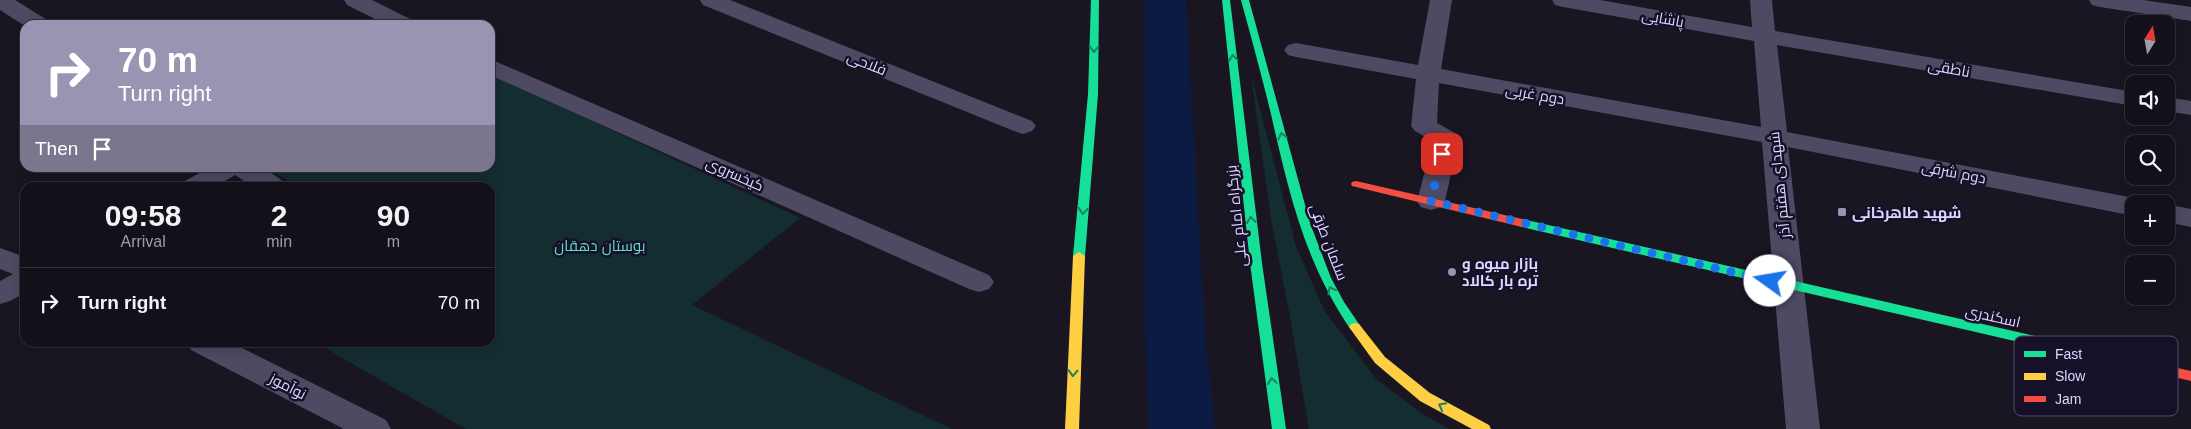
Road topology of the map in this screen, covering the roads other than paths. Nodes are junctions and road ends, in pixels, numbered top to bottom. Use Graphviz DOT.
graph roads {
  1 [pos="0,0"];
  2 [pos="355,0"];
  3 [pos="711,0"];
  4 [pos="1095,0"];
  5 [pos="1226,0"];
  6 [pos="1245,0"];
  7 [pos="1441,0"];
  8 [pos="1562,0"];
  9 [pos="1761,0"];
  10 [pos="2100,0"];
  11 [pos="2191,14"];
  12 [pos="31,20"];
  13 [pos="394,20"];
  14 [pos="1764,36"];
  15 [pos="1296,50"];
  16 [pos="495,68"];
  17 [pos="1428,74"];
  18 [pos="2125,97"];
  19 [pos="2175,105"];
  20 [pos="2191,108"];
  21 [pos="1023,126"];
  22 [pos="1775,137"];
  23 [pos="221,172"];
  24 [pos="249,172"];
  25 [pos="203,182"];
  26 [pos="265,182"];
  27 [pos="1356,184"];
  28 [pos="1431,201"];
  29 [pos="2125,205"];
  30 [pos="2175,215"];
  31 [pos="2191,218"];
  32 [pos="0,258"];
  33 [pos="20,266"];
  34 [pos="980,282"];
  35 [pos="20,283"];
  36 [pos="1789,286"];
  37 [pos="0,294"];
  38 [pos="2014,336"];
  39 [pos="212,347"];
  40 [pos="2178,373"];
  41 [pos="2191,376"];
  42 [pos="374,429"];
  43 [pos="1072,429"];
  44 [pos="1279,429"];
  45 [pos="1484,429"];
  46 [pos="1803,429"];
  1 -- 12 [label="street"];
  2 -- 13 [label="street"];
  3 -- 21 [label="street, فلاحی"];
  4 -- 43 [label="main road, one-way"];
  44 -- 5 [label="main road, بزرگراه امام علی, one-way"];
  45 -- 6 [label="main road, سلمان طرقی, one-way"];
  7 -- 17 [label="street"];
  8 -- 14 [label="street, پاشایی"];
  9 -- 14 [label="street, شهدای هفتم آذر"];
  10 -- 11 [label="street"];
  14 -- 18 [label="street, ناطقی"];
  14 -- 22 [label="street, شهدای هفتم آذر"];
  15 -- 17 [label="street, دوم غربی"];
  16 -- 34 [label="street, کیخسروی"];
  17 -- 22 [label="street, دوم غربی"];
  17 -- 28 [label="street"];
  19 -- 20 [label="street"];
  22 -- 29 [label="street, دوم شرقی"];
  22 -- 36 [label="street, شهدای هفتم آذر"];
  23 -- 25 [label="street"];
  24 -- 26 [label="street"];
  27 -- 28 [label="main road, اسکندری"];
  28 -- 36 [label="main road, اسکندری"];
  30 -- 31 [label="street"];
  32 -- 33 [label="street"];
  35 -- 37 [label="street"];
  36 -- 38 [label="main road, اسکندری"];
  36 -- 46 [label="street, شهدای هفتم آذر"];
  39 -- 42 [label="street, نوآموز"];
  40 -- 41 [label="main road, اسکندری"];
}
